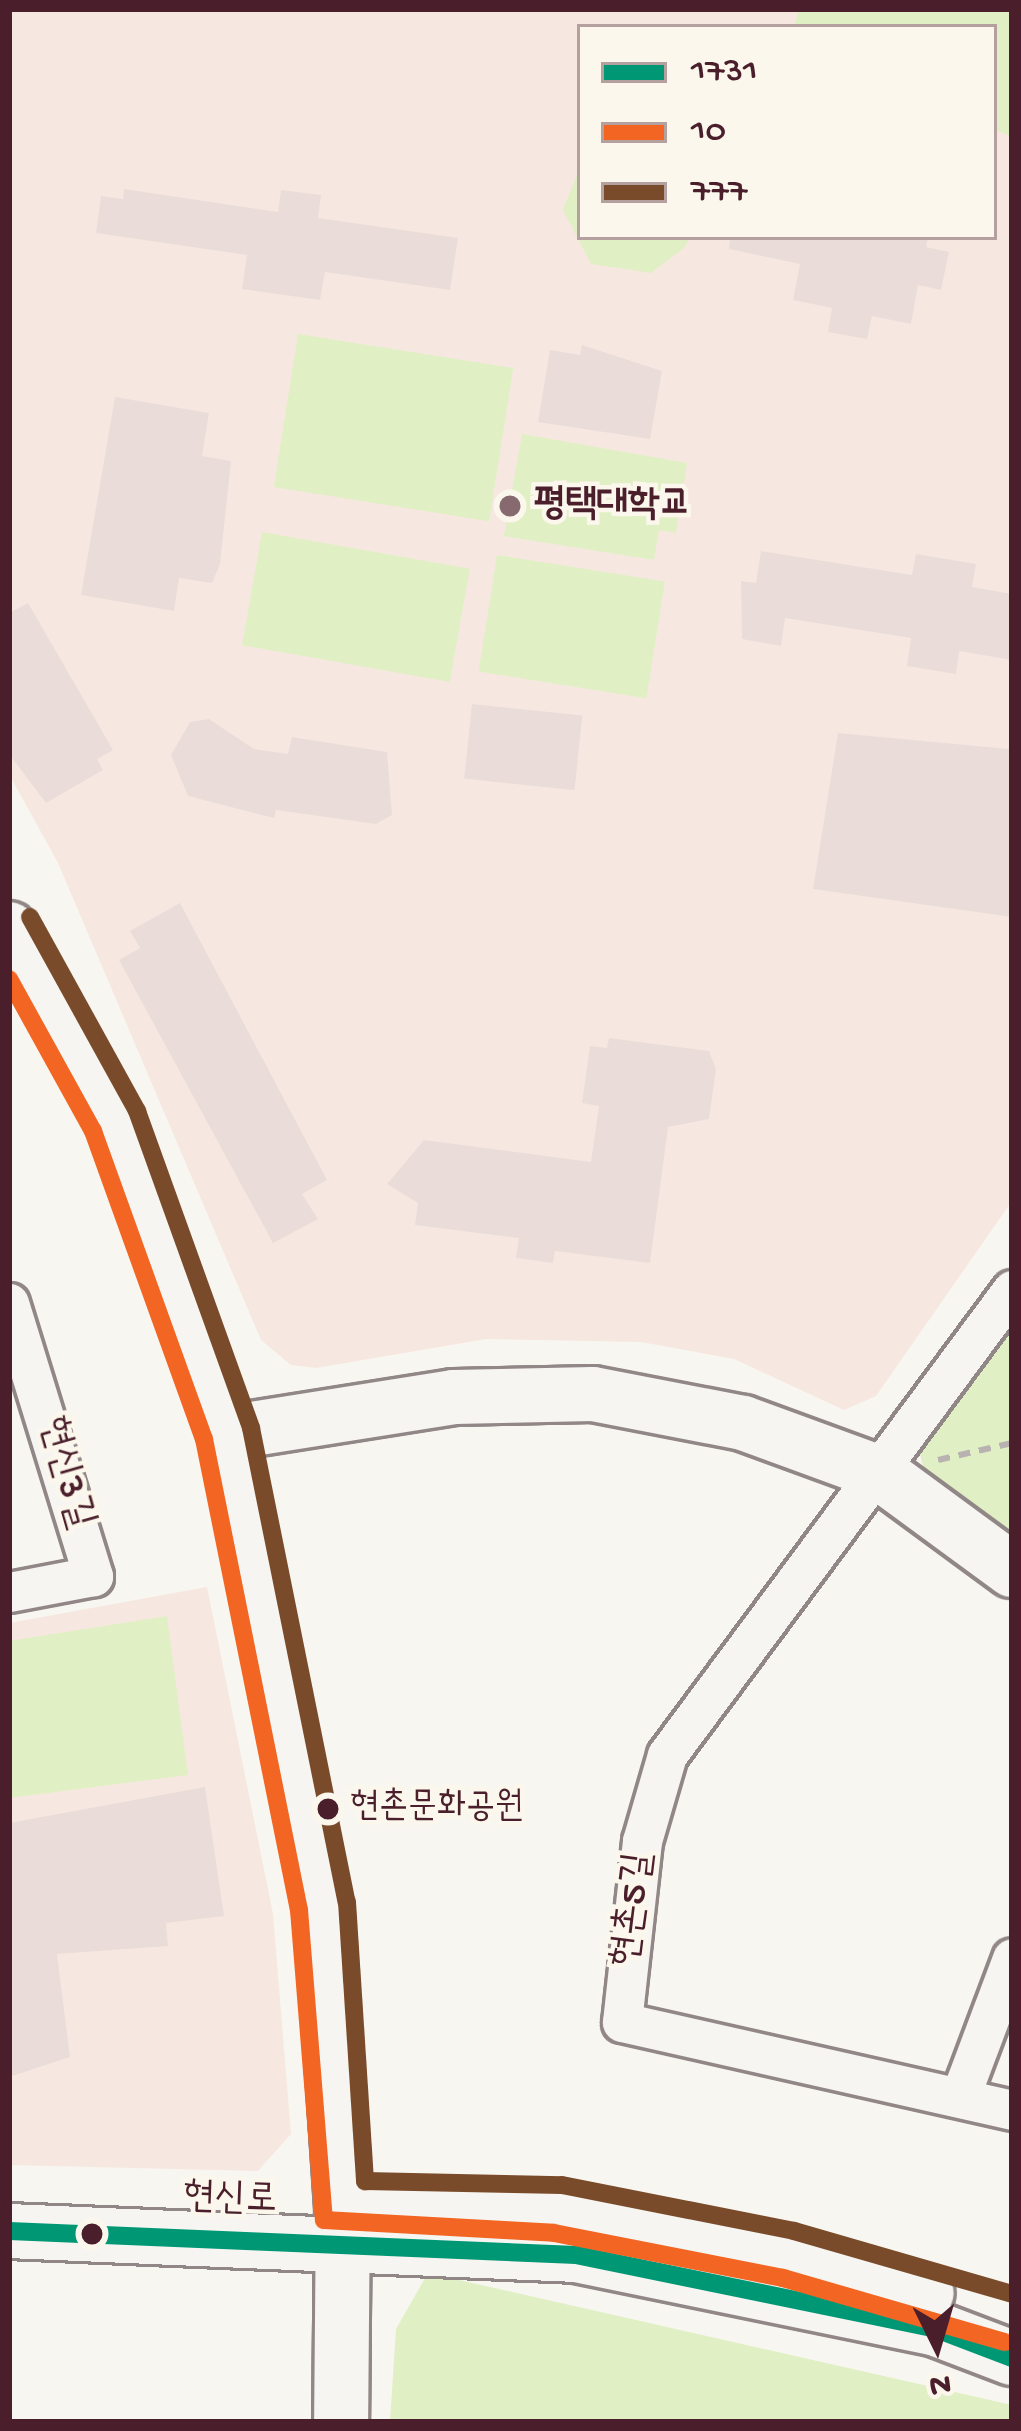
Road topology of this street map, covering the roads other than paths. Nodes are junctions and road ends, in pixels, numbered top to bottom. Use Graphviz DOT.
graph roads {
  1 [pos="9,929"];
  2 [pos="1012,1290"];
  3 [pos="9,1303"];
  4 [pos="227,1432"];
  5 [pos="880,1473"];
  6 [pos="1012,1570"];
  7 [pos="9,1592"];
  8 [pos="1012,1958"];
  9 [pos="961,2094"];
  10 [pos="1012,2110"];
  11 [pos="9,2194"];
  12 [pos="343,2222"];
  13 [pos="9,2231"];
  14 [pos="1012,2319"];
  15 [pos="1012,2358"];
  16 [pos="341,2422"];
  1 -- 4 [label="street"];
  2 -- 5 [label="street, 현촌5길"];
  3 -- 7 [label="street, 현신3길"];
  4 -- 5 [label="street"];
  4 -- 12 [label="street"];
  5 -- 6 [label="street"];
  5 -- 9 [label="street, 현촌5길"];
  8 -- 9 [label="street"];
  9 -- 10 [label="street, 현촌5길"];
  11 -- 12 [label="street, 현신로"];
  12 -- 13 [label="street, 현신로"];
  12 -- 14 [label="street"];
  12 -- 15 [label="street, 현신로"];
  12 -- 16 [label="street"];
}
